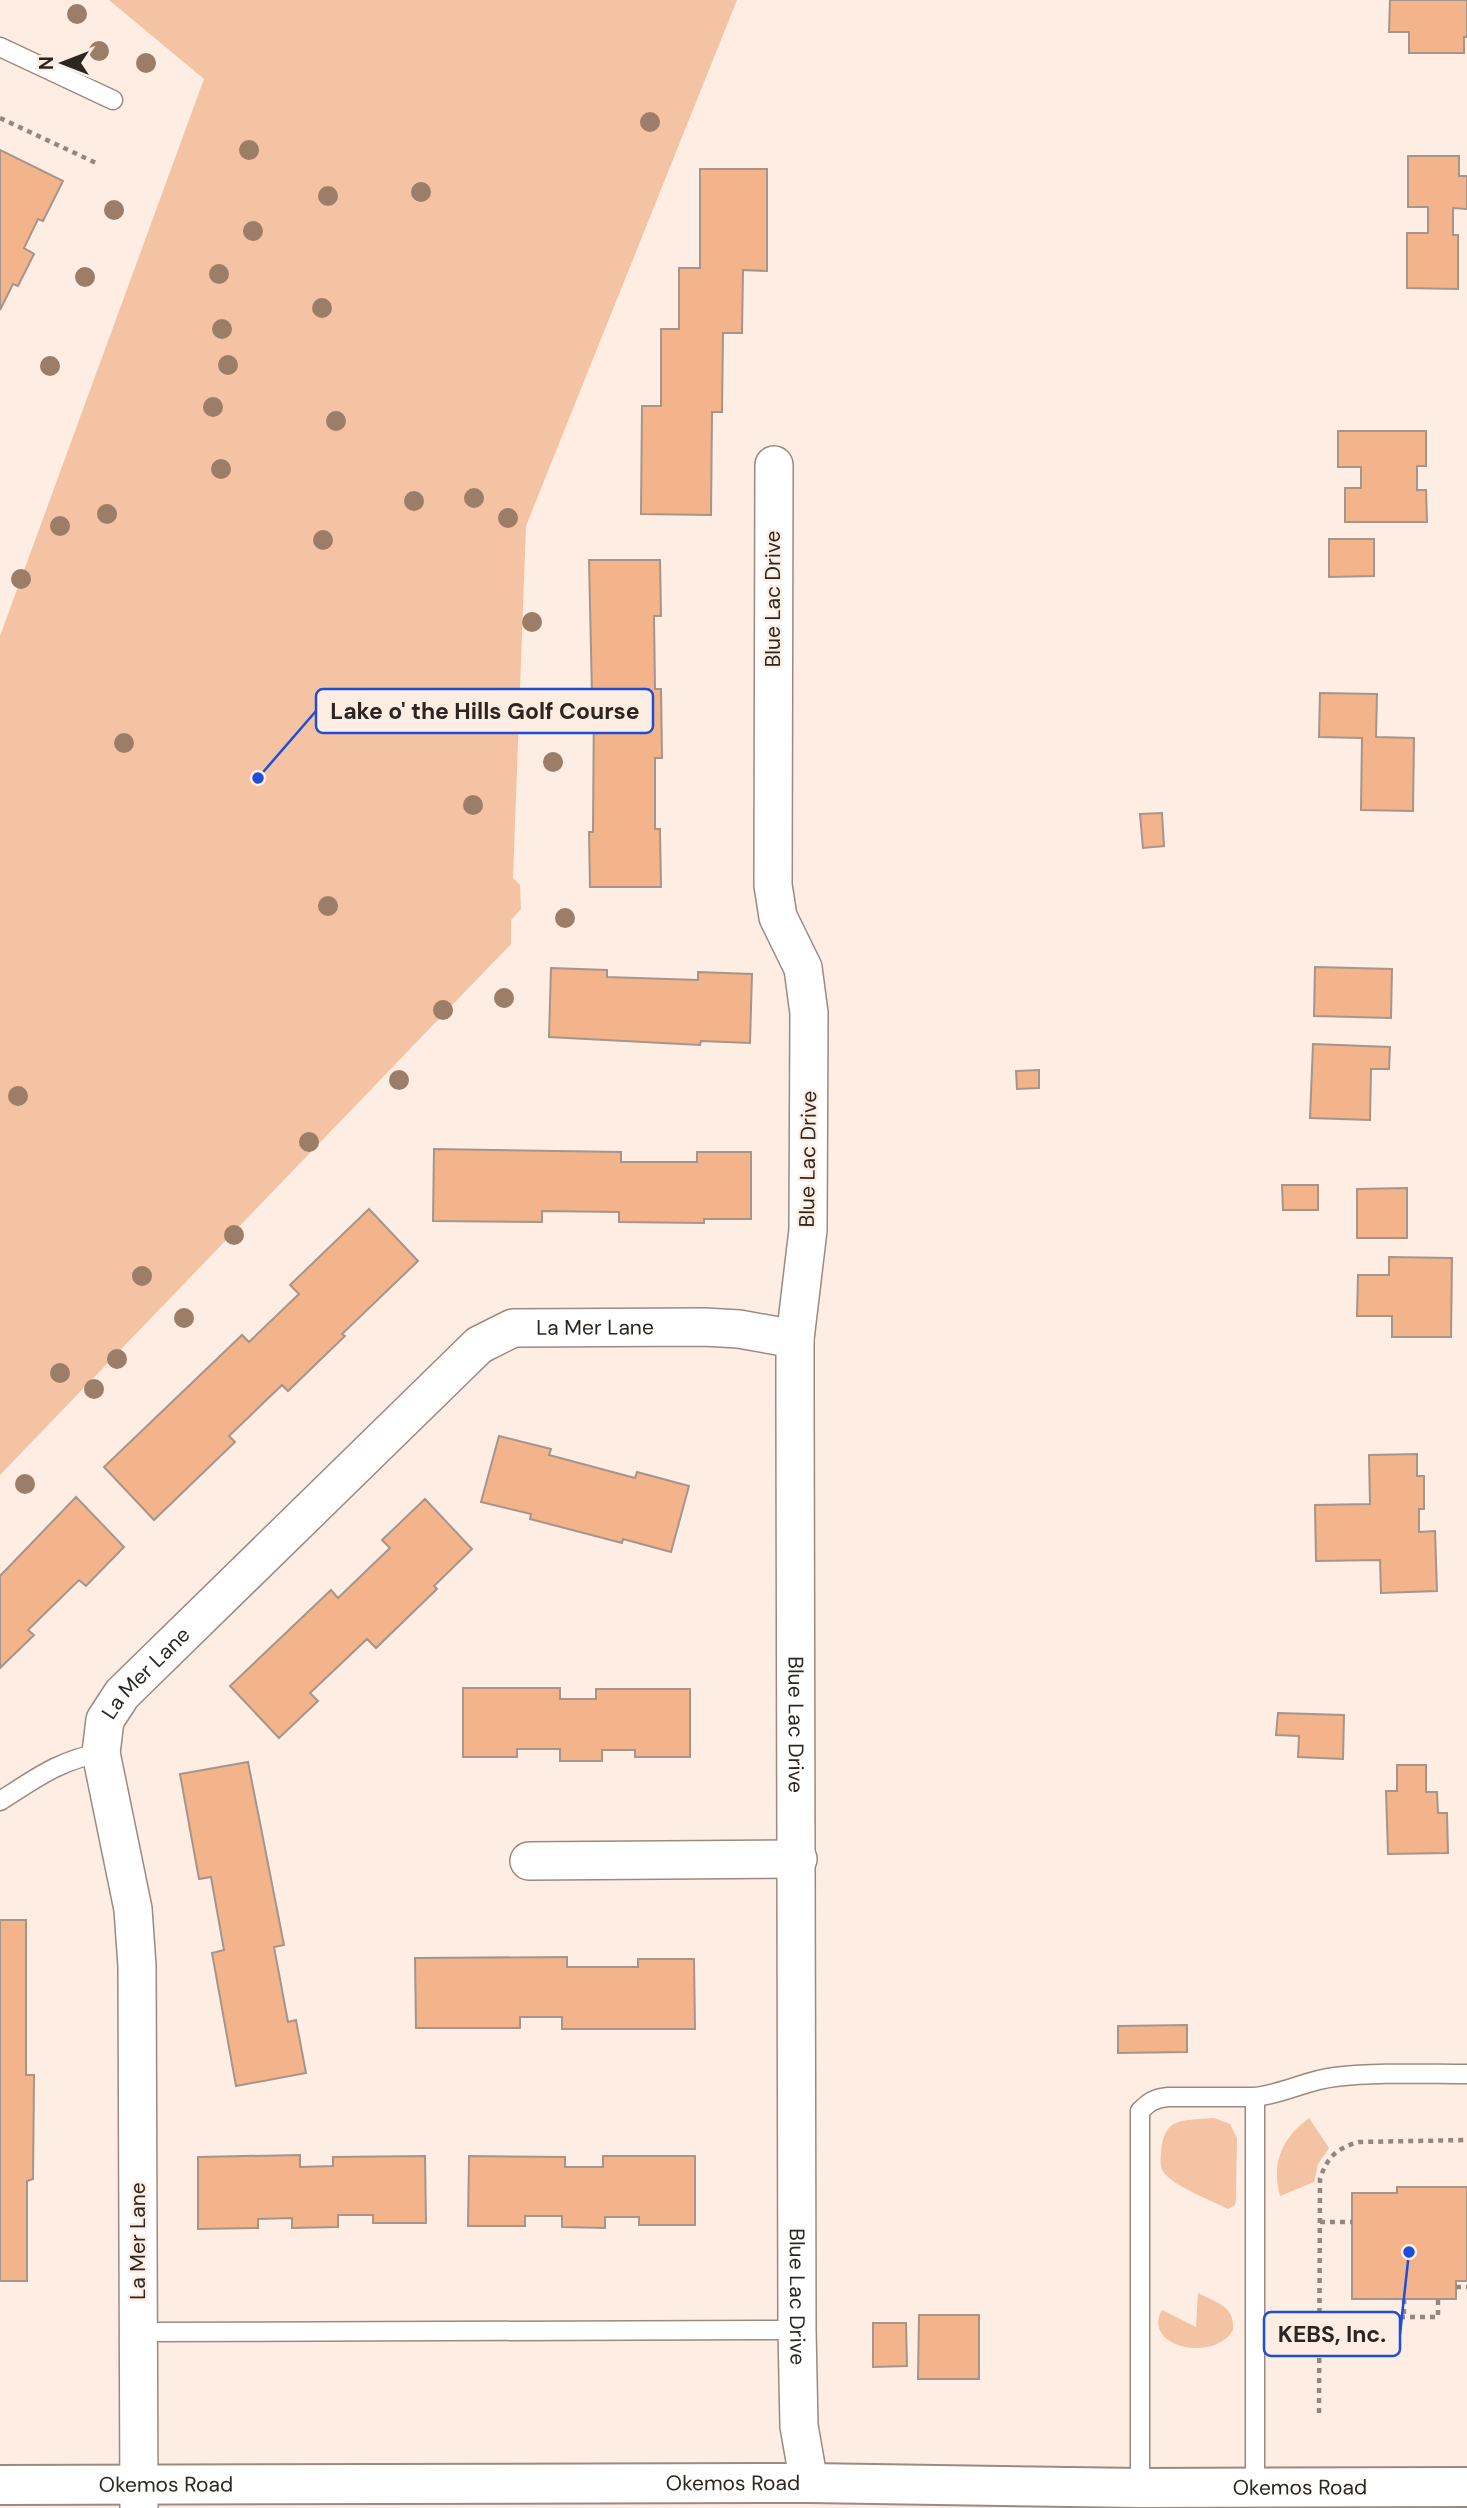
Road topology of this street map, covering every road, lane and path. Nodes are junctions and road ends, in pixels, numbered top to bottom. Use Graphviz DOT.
graph roads {
  1 [pos="0,47"];
  2 [pos="113,100"];
  3 [pos="0,118"];
  4 [pos="96,163"];
  5 [pos="774,465"];
  6 [pos="795,1339"];
  7 [pos="101,1752"];
  8 [pos="0,1801"];
  9 [pos="798,1859"];
  10 [pos="529,1861"];
  11 [pos="1467,2074"];
  12 [pos="1255,2097"];
  13 [pos="1467,2140"];
  14 [pos="1320,2222"];
  15 [pos="1352,2222"];
  16 [pos="1456,2287"];
  17 [pos="1467,2287"];
  18 [pos="1404,2300"];
  19 [pos="1438,2300"];
  20 [pos="1320,2317"];
  21 [pos="1404,2317"];
  22 [pos="797,2330"];
  23 [pos="139,2332"];
  24 [pos="1319,2413"];
  25 [pos="809,2483"];
  26 [pos="0,2485"];
  27 [pos="1467,2487"];
  28 [pos="1140,2488"];
  29 [pos="1255,2488"];
  30 [pos="139,2496"];
  1 -- 2 [label="lane"];
  3 -- 4 [label="path"];
  5 -- 6 [label="street, Blue Lac Drive"];
  6 -- 7 [label="street, La Mer Lane"];
  6 -- 9 [label="street, Blue Lac Drive"];
  7 -- 8 [label="lane"];
  7 -- 23 [label="street, La Mer Lane"];
  9 -- 10 [label="street"];
  9 -- 22 [label="street, Blue Lac Drive"];
  11 -- 12 [label="lane"];
  12 -- 28 [label="lane"];
  12 -- 29 [label="lane"];
  13 -- 14 [label="path"];
  14 -- 15 [label="path"];
  14 -- 20 [label="path"];
  16 -- 17 [label="path"];
  18 -- 21 [label="path"];
  19 -- 21 [label="path"];
  20 -- 21 [label="path"];
  20 -- 24 [label="path"];
  22 -- 23 [label="lane"];
  22 -- 25 [label="street, Blue Lac Drive"];
  23 -- 30 [label="street, La Mer Lane"];
  25 -- 28 [label="street, Okemos Road"];
  25 -- 30 [label="street, Okemos Road"];
  26 -- 30 [label="street, Okemos Road"];
  27 -- 29 [label="street, Okemos Road"];
  28 -- 29 [label="street, Okemos Road"];
}
